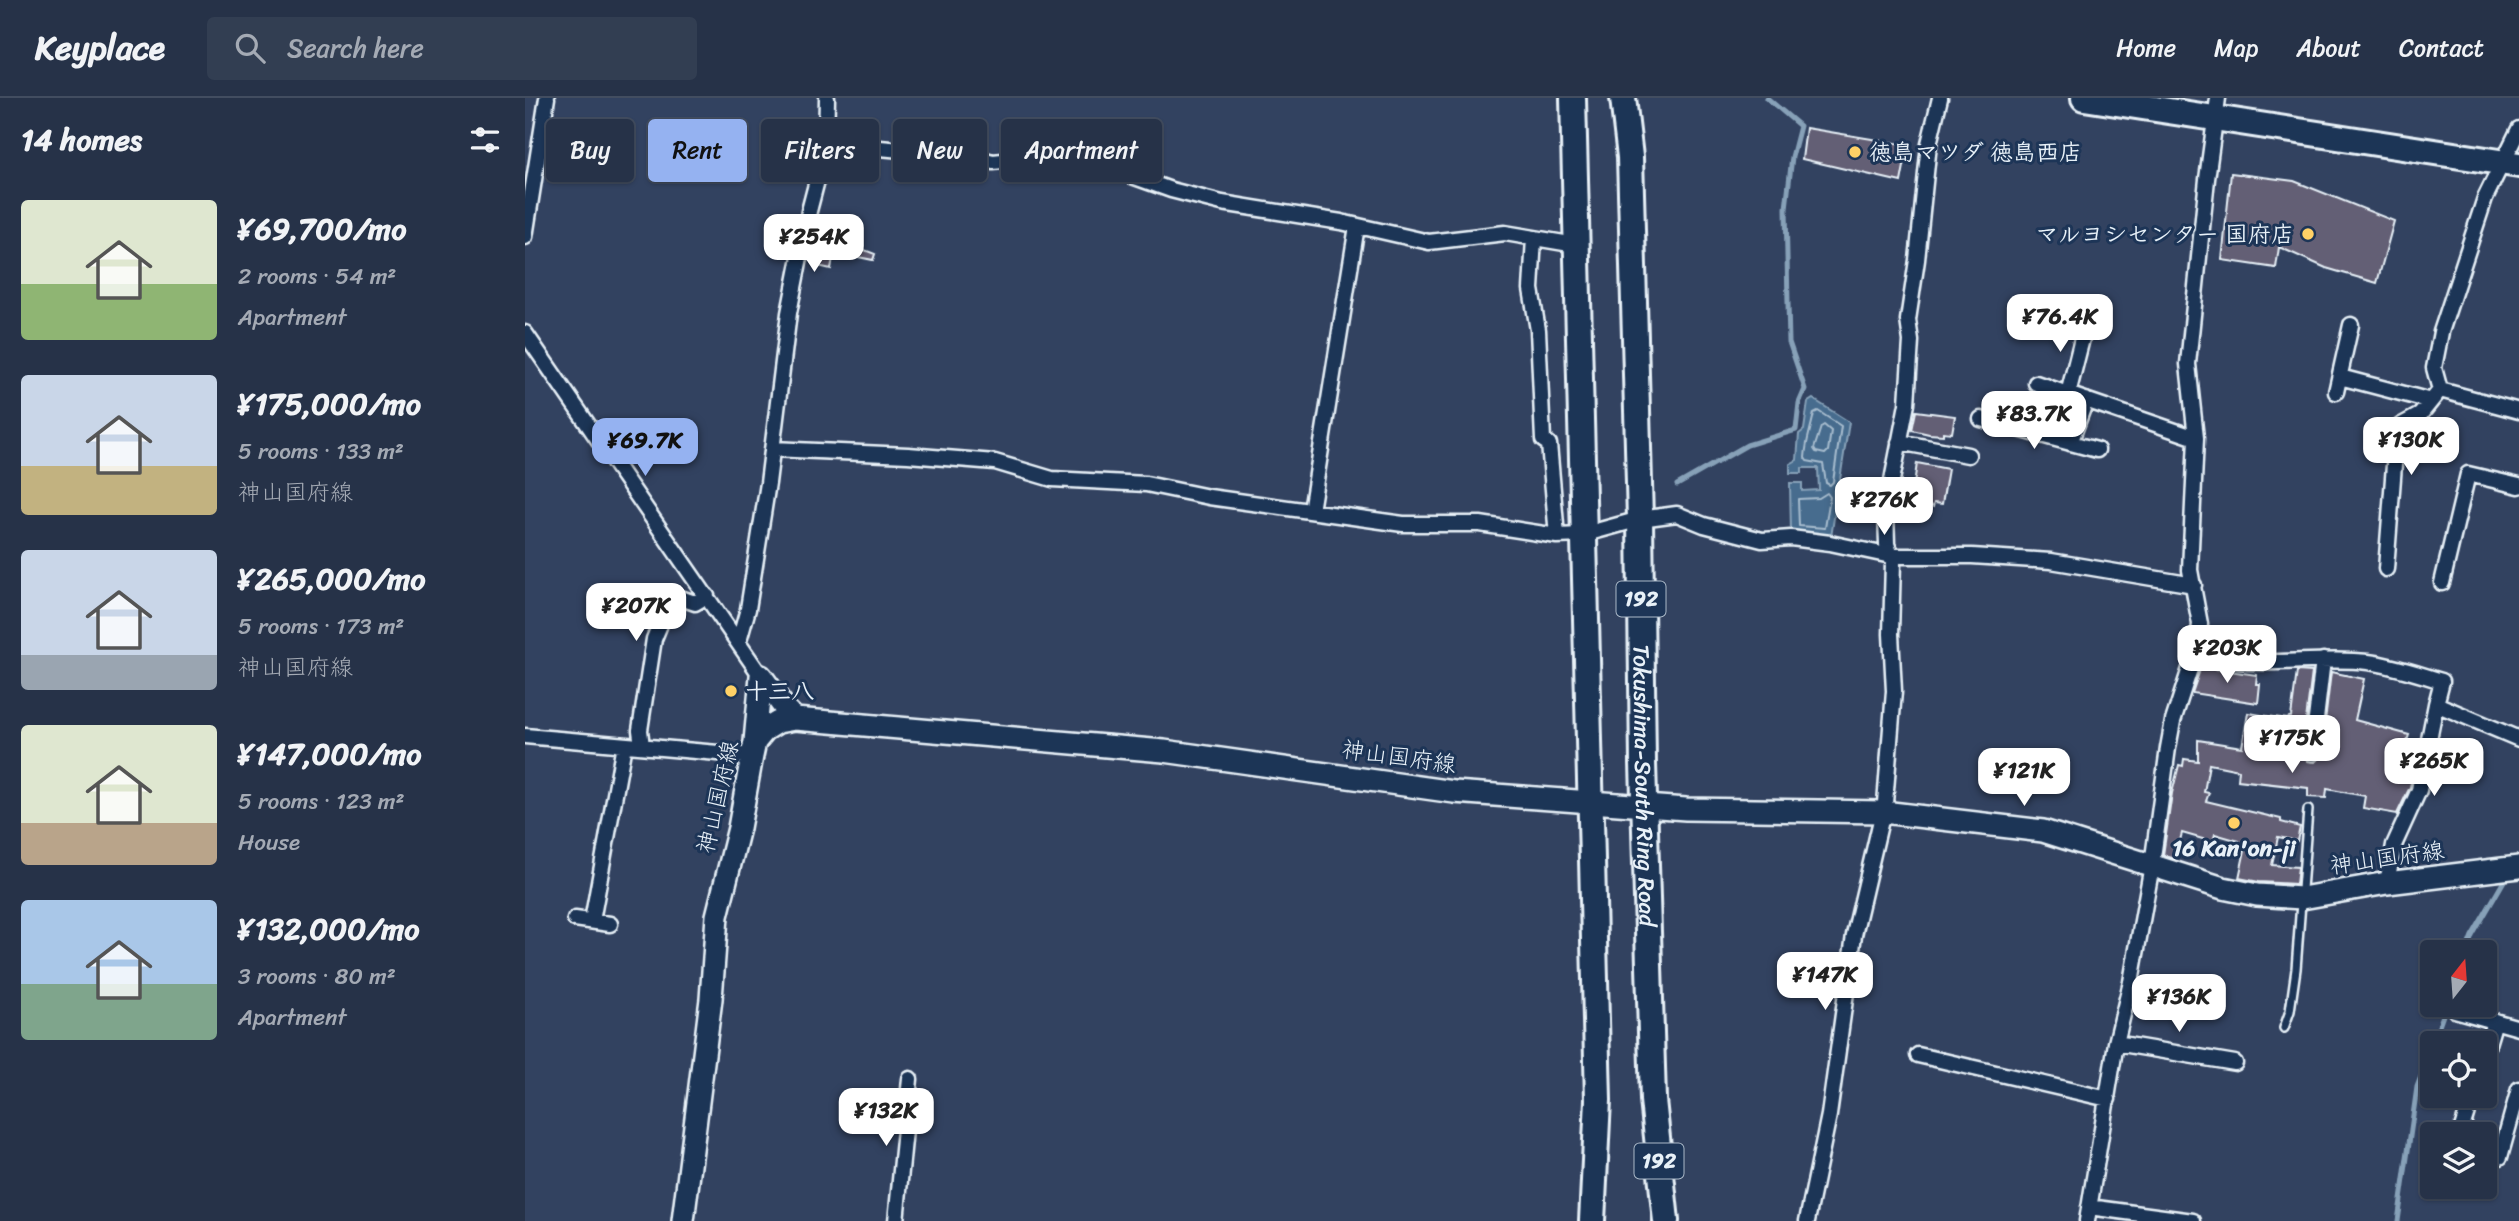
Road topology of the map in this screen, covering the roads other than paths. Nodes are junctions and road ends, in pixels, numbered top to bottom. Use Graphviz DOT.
graph roads {
  1 [pos="547,98"];
  2 [pos="827,98"];
  3 [pos="1573,98"];
  4 [pos="1623,98"];
  5 [pos="1940,98"];
  6 [pos="2084,98"];
  7 [pos="2217,108"];
  8 [pos="827,119"];
  9 [pos="2519,130"];
  10 [pos="879,148"];
  11 [pos="2510,164"];
  12 [pos="817,182"];
  13 [pos="1357,226"];
  14 [pos="525,237"];
  15 [pos="1534,238"];
  16 [pos="1576,245"];
  17 [pos="2086,323"];
  18 [pos="2351,325"];
  19 [pos="525,333"];
  20 [pos="2340,377"];
  21 [pos="2336,392"];
  22 [pos="2068,394"];
  23 [pos="2436,395"];
  24 [pos="2086,400"];
  25 [pos="2519,411"];
  26 [pos="1981,419"];
  27 [pos="2033,433"];
  28 [pos="2196,438"];
  29 [pos="1899,442"];
  30 [pos="2070,443"];
  31 [pos="772,449"];
  32 [pos="2097,450"];
  33 [pos="1968,455"];
  34 [pos="2519,486"];
  35 [pos="1311,511"];
  36 [pos="1640,519"];
  37 [pos="1582,535"];
  38 [pos="1557,536"];
  39 [pos="1891,556"];
  40 [pos="2386,569"];
  41 [pos="2441,583"];
  42 [pos="2194,585"];
  43 [pos="707,596"];
  44 [pos="739,641"];
  45 [pos="2195,651"];
  46 [pos="2323,660"];
  47 [pos="761,676"];
  48 [pos="2436,704"];
  49 [pos="795,719"];
  50 [pos="525,736"];
  51 [pos="2519,740"];
  52 [pos="624,745"];
  53 [pos="642,746"];
  54 [pos="753,749"];
  55 [pos="2312,753"];
  56 [pos="1590,802"];
  57 [pos="1644,806"];
  58 [pos="2308,810"];
  59 [pos="1883,812"];
  60 [pos="2152,865"];
  61 [pos="2511,868"];
  62 [pos="2387,883"];
  63 [pos="2302,898"];
  64 [pos="575,919"];
  65 [pos="592,921"];
  66 [pos="610,924"];
  67 [pos="2480,1017"];
  68 [pos="2495,1021"];
  69 [pos="2284,1028"];
  70 [pos="2519,1028"];
  71 [pos="2492,1031"];
  72 [pos="2116,1042"];
  73 [pos="1918,1055"];
  74 [pos="2235,1063"];
  75 [pos="910,1079"];
  76 [pos="2519,1089"];
  77 [pos="2108,1099"];
  78 [pos="2497,1156"];
  79 [pos="2088,1214"];
  80 [pos="683,1221"];
  81 [pos="896,1221"];
  82 [pos="1593,1221"];
  83 [pos="1666,1221"];
  84 [pos="1807,1221"];
  85 [pos="2193,1221"];
  1 -- 14 [label="street"];
  2 -- 8 [label="street"];
  3 -- 16 [label="highway, 192"];
  4 -- 36 [label="highway, Tokushima-South Ring Road / 192"];
  5 -- 29 [label="street"];
  6 -- 7 [label="highway"];
  7 -- 11 [label="highway"];
  7 -- 28 [label="street"];
  9 -- 11 [label="street"];
  10 -- 13 [label="street"];
  11 -- 23 [label="street"];
  12 -- 31 [label="street"];
  13 -- 15 [label="street"];
  13 -- 35 [label="street"];
  15 -- 16 [label="street"];
  15 -- 38 [label="street"];
  16 -- 37 [label="highway, 192"];
  17 -- 22 [label="street"];
  18 -- 20 [label="street"];
  19 -- 43 [label="street"];
  20 -- 21 [label="street"];
  20 -- 23 [label="street"];
  22 -- 24 [label="street"];
  22 -- 27 [label="street"];
  23 -- 25 [label="street"];
  23 -- 40 [label="street"];
  24 -- 28 [label="street"];
  24 -- 30 [label="street"];
  26 -- 27 [label="street"];
  27 -- 30 [label="street"];
  28 -- 42 [label="street"];
  29 -- 33 [label="street"];
  29 -- 39 [label="street"];
  30 -- 32 [label="street"];
  31 -- 35 [label="street"];
  31 -- 44 [label="street"];
  34 -- 41 [label="street"];
  35 -- 38 [label="street"];
  36 -- 37 [label="street"];
  36 -- 39 [label="street"];
  36 -- 57 [label="highway, Tokushima-South Ring Road / 192"];
  37 -- 38 [label="street"];
  37 -- 56 [label="highway, 192"];
  39 -- 42 [label="street"];
  39 -- 59 [label="street"];
  42 -- 45 [label="street"];
  43 -- 44 [label="street"];
  43 -- 53 [label="street"];
  44 -- 47 [label="street"];
  45 -- 46 [label="street"];
  45 -- 60 [label="street"];
  46 -- 48 [label="street"];
  46 -- 55 [label="street"];
  47 -- 49 [label="main road"];
  47 -- 54 [label="main road"];
  48 -- 51 [label="street"];
  48 -- 62 [label="street"];
  49 -- 54 [label="main road, 神山国府線"];
  49 -- 56 [label="main road, 神山国府線"];
  50 -- 52 [label="street"];
  52 -- 53 [label="street"];
  52 -- 65 [label="street"];
  53 -- 54 [label="street"];
  54 -- 80 [label="main road, 神山国府線"];
  56 -- 57 [label="main road, 神山国府線"];
  56 -- 82 [label="highway, 192"];
  57 -- 59 [label="main road, 神山国府線"];
  57 -- 83 [label="highway, Tokushima-South Ring Road / 192"];
  58 -- 63 [label="lane"];
  59 -- 60 [label="main road, 神山国府線"];
  59 -- 84 [label="street"];
  60 -- 63 [label="main road, 神山国府線"];
  60 -- 72 [label="street"];
  61 -- 62 [label="main road, 神山国府線"];
  62 -- 63 [label="main road, 神山国府線"];
  63 -- 69 [label="lane"];
  64 -- 65 [label="street"];
  65 -- 66 [label="street"];
  67 -- 68 [label="street"];
  68 -- 70 [label="street"];
  68 -- 71 [label="street"];
  72 -- 74 [label="street"];
  72 -- 77 [label="street"];
  73 -- 77 [label="street"];
  75 -- 81 [label="street"];
  76 -- 78 [label="street"];
  77 -- 79 [label="street"];
  79 -- 85 [label="street"];
}
